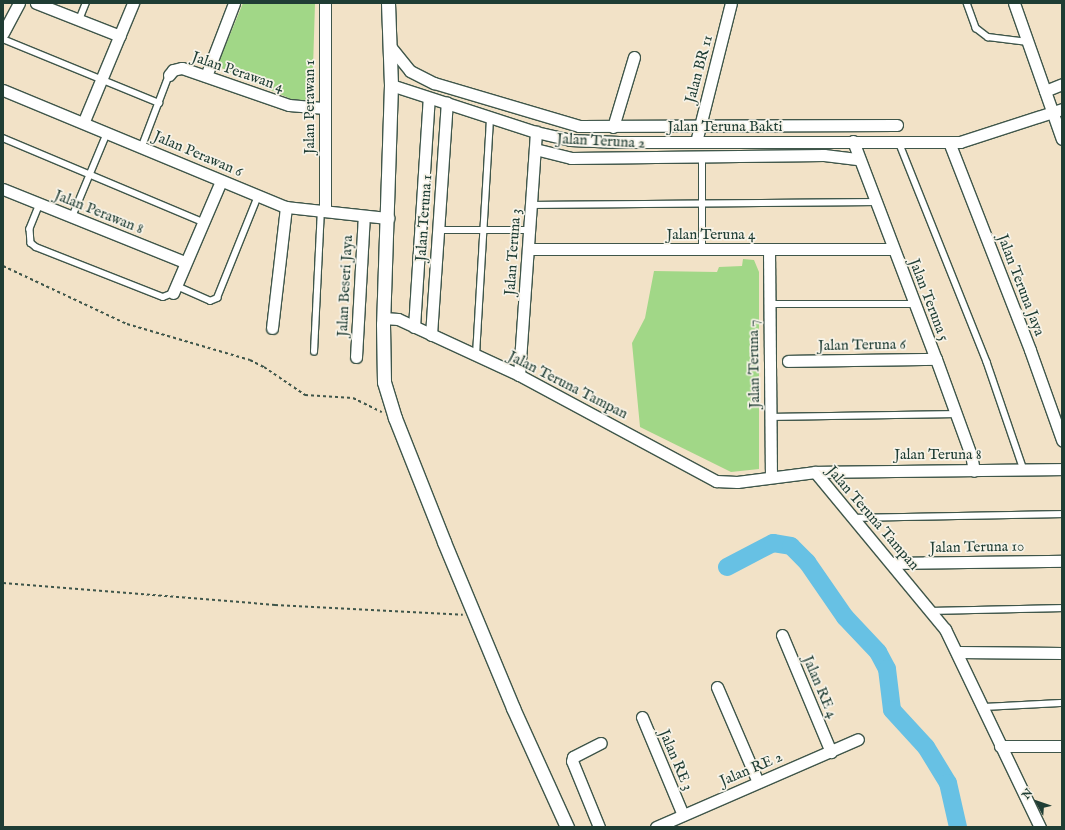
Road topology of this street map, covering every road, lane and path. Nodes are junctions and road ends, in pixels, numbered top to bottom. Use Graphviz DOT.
graph roads {
  1 [pos="19,3"];
  2 [pos="36,3"];
  3 [pos="86,3"];
  4 [pos="133,3"];
  5 [pos="234,3"];
  6 [pos="326,3"];
  7 [pos="388,3"];
  8 [pos="731,3"];
  9 [pos="967,3"];
  10 [pos="1017,4"];
  11 [pos="80,20"];
  12 [pos="3,33"];
  13 [pos="120,36"];
  14 [pos="3,39"];
  15 [pos="1028,42"];
  16 [pos="389,45"];
  17 [pos="634,57"];
  18 [pos="169,75"];
  19 [pos="206,76"];
  20 [pos="102,81"];
  21 [pos="1062,84"];
  22 [pos="391,85"];
  23 [pos="3,90"];
  24 [pos="1045,91"];
  25 [pos="429,98"];
  26 [pos="159,103"];
  27 [pos="447,103"];
  28 [pos="325,108"];
  29 [pos="1057,111"];
  30 [pos="490,116"];
  31 [pos="84,122"];
  32 [pos="700,125"];
  33 [pos="897,125"];
  34 [pos="613,126"];
  35 [pos="108,131"];
  36 [pos="536,132"];
  37 [pos="3,138"];
  38 [pos="1062,139"];
  39 [pos="853,141"];
  40 [pos="696,142"];
  41 [pos="899,142"];
  42 [pos="949,142"];
  43 [pos="142,146"];
  44 [pos="535,149"];
  45 [pos="702,157"];
  46 [pos="859,158"];
  47 [pos="90,174"];
  48 [pos="221,180"];
  49 [pos="3,189"];
  50 [pos="258,196"];
  51 [pos="875,202"];
  52 [pos="702,203"];
  53 [pos="40,204"];
  54 [pos="531,205"];
  55 [pos="286,207"];
  56 [pos="323,210"];
  57 [pos="364,216"];
  58 [pos="72,217"];
  59 [pos="388,218"];
  60 [pos="203,222"];
  61 [pos="439,230"];
  62 [pos="482,230"];
  63 [pos="529,230"];
  64 [pos="528,249"];
  65 [pos="893,249"];
  66 [pos="702,250"];
  67 [pos="769,250"];
  68 [pos="185,262"];
  69 [pos="3,266"];
  70 [pos="175,289"];
  71 [pos="769,304"];
  72 [pos="915,304"];
  73 [pos="384,318"];
  74 [pos="414,327"];
  75 [pos="272,328"];
  76 [pos="431,335"];
  77 [pos="314,352"];
  78 [pos="476,355"];
  79 [pos="356,357"];
  80 [pos="936,359"];
  81 [pos="788,361"];
  82 [pos="519,375"];
  83 [pos="956,414"];
  84 [pos="770,417"];
  85 [pos="395,418"];
  86 [pos="1062,440"];
  87 [pos="1062,469"];
  88 [pos="1024,470"];
  89 [pos="974,471"];
  90 [pos="815,472"];
  91 [pos="771,477"];
  92 [pos="1062,514"];
  93 [pos="853,518"];
  94 [pos="1062,561"];
  95 [pos="893,564"];
  96 [pos="3,583"];
  97 [pos="1062,608"];
  98 [pos="932,611"];
  99 [pos="474,616"];
  100 [pos="782,635"];
  101 [pos="958,652"];
  102 [pos="1062,653"];
  103 [pos="717,687"];
  104 [pos="1062,703"];
  105 [pos="982,707"];
  106 [pos="642,717"];
  107 [pos="858,739"];
  108 [pos="601,743"];
  109 [pos="1000,746"];
  110 [pos="1062,746"];
  111 [pos="831,752"];
  112 [pos="758,782"];
  113 [pos="683,815"];
  114 [pos="567,827"];
  115 [pos="599,827"];
  116 [pos="656,827"];
  117 [pos="1040,827"];
  1 -- 12 [label="street"];
  2 -- 11 [label="street"];
  3 -- 11 [label="lane"];
  4 -- 13 [label="street"];
  5 -- 19 [label="street"];
  6 -- 28 [label="street, Jalan Perawan 1"];
  7 -- 16 [label="street"];
  8 -- 32 [label="street, Jalan BR 11"];
  9 -- 15 [label="lane"];
  10 -- 15 [label="street"];
  11 -- 13 [label="street"];
  13 -- 20 [label="street"];
  14 -- 20 [label="lane"];
  15 -- 24 [label="street"];
  16 -- 22 [label="street"];
  16 -- 34 [label="street"];
  17 -- 34 [label="street"];
  18 -- 19 [label="street, Jalan Perawan 4"];
  18 -- 26 [label="lane"];
  19 -- 28 [label="street, Jalan Perawan 4"];
  20 -- 26 [label="lane"];
  20 -- 31 [label="street"];
  21 -- 24 [label="street"];
  22 -- 25 [label="street, Jalan Teruna Bakti"];
  22 -- 59 [label="street"];
  23 -- 31 [label="street, Jalan Perawan 6"];
  24 -- 29 [label="street"];
  25 -- 27 [label="street, Jalan Teruna Bakti"];
  25 -- 74 [label="street"];
  26 -- 43 [label="lane"];
  27 -- 30 [label="street, Jalan Teruna Bakti"];
  27 -- 61 [label="street, Jalan Teruna 1"];
  28 -- 56 [label="street, Jalan Perawan 1"];
  29 -- 38 [label="street"];
  29 -- 42 [label="street, Jalan Teruna Bakti"];
  30 -- 36 [label="street, Jalan Teruna Bakti"];
  30 -- 62 [label="lane"];
  31 -- 35 [label="street, Jalan Perawan 6"];
  32 -- 33 [label="street"];
  32 -- 34 [label="street"];
  32 -- 40 [label="street, Jalan BR 11"];
  35 -- 43 [label="street, Jalan Perawan 6"];
  35 -- 47 [label="lane"];
  36 -- 40 [label="street, Jalan Teruna Bakti"];
  36 -- 44 [label="street, Jalan Teruna 3"];
  37 -- 47 [label="lane"];
  39 -- 40 [label="street, Jalan Teruna Bakti"];
  39 -- 41 [label="street, Jalan Teruna Bakti"];
  39 -- 46 [label="street, Jalan Teruna 5"];
  41 -- 42 [label="street, Jalan Teruna Bakti"];
  41 -- 88 [label="lane"];
  42 -- 86 [label="street, Jalan Teruna Jaya"];
  43 -- 48 [label="street, Jalan Perawan 6"];
  44 -- 45 [label="street, Jalan Teruna 2"];
  44 -- 54 [label="street, Jalan Teruna 3"];
  45 -- 46 [label="street, Jalan Teruna 2"];
  45 -- 52 [label="lane"];
  46 -- 51 [label="street, Jalan Teruna 5"];
  47 -- 58 [label="lane"];
  47 -- 60 [label="lane"];
  48 -- 50 [label="street, Jalan Perawan 6"];
  48 -- 60 [label="street"];
  49 -- 53 [label="street, Jalan Perawan 8"];
  50 -- 55 [label="street, Jalan Perawan 6"];
  50 -- 70 [label="lane"];
  51 -- 52 [label="lane"];
  51 -- 65 [label="street, Jalan Teruna 5"];
  52 -- 54 [label="lane"];
  52 -- 66 [label="lane"];
  53 -- 58 [label="street, Jalan Perawan 8"];
  53 -- 70 [label="lane"];
  54 -- 63 [label="street, Jalan Teruna 3"];
  55 -- 56 [label="street, Jalan Perawan 6"];
  55 -- 75 [label="street"];
  56 -- 57 [label="street, Jalan Perawan 6"];
  56 -- 77 [label="lane"];
  57 -- 59 [label="street, Jalan Perawan 6"];
  57 -- 79 [label="street, Jalan Beseri Jaya"];
  58 -- 68 [label="street, Jalan Perawan 8"];
  59 -- 73 [label="street"];
  60 -- 68 [label="street"];
  61 -- 62 [label="lane"];
  61 -- 76 [label="street, Jalan Teruna 1"];
  62 -- 63 [label="lane"];
  62 -- 78 [label="lane"];
  63 -- 64 [label="street, Jalan Teruna 3"];
  64 -- 66 [label="street, Jalan Teruna 4"];
  64 -- 82 [label="street, Jalan Teruna 3"];
  65 -- 67 [label="street, Jalan Teruna 4"];
  65 -- 72 [label="street, Jalan Teruna 5"];
  66 -- 67 [label="street, Jalan Teruna 4"];
  67 -- 71 [label="street, Jalan Teruna 7"];
  68 -- 70 [label="street"];
  69 -- 85 [label="path"];
  71 -- 72 [label="lane"];
  71 -- 84 [label="street, Jalan Teruna 7"];
  72 -- 80 [label="street, Jalan Teruna 5"];
  73 -- 74 [label="street, Jalan Teruna Tampan"];
  73 -- 85 [label="street"];
  74 -- 76 [label="street, Jalan Teruna Tampan"];
  76 -- 78 [label="street, Jalan Teruna Tampan"];
  78 -- 82 [label="street, Jalan Teruna Tampan"];
  80 -- 81 [label="street, Jalan Teruna 6"];
  80 -- 83 [label="street, Jalan Teruna 5"];
  82 -- 91 [label="street, Jalan Teruna Tampan"];
  83 -- 84 [label="lane"];
  83 -- 89 [label="street, Jalan Teruna 5"];
  84 -- 91 [label="street, Jalan Teruna 7"];
  85 -- 99 [label="street"];
  87 -- 88 [label="street, Jalan Teruna 8"];
  88 -- 89 [label="street, Jalan Teruna 8"];
  89 -- 90 [label="street, Jalan Teruna 8"];
  90 -- 91 [label="street, Jalan Teruna Tampan"];
  90 -- 93 [label="street, Jalan Teruna Tampan"];
  92 -- 93 [label="lane"];
  93 -- 95 [label="street, Jalan Teruna Tampan"];
  94 -- 95 [label="street, Jalan Teruna 10"];
  95 -- 98 [label="street, Jalan Teruna Tampan"];
  96 -- 99 [label="path"];
  97 -- 98 [label="lane"];
  98 -- 101 [label="street, Jalan Teruna Tampan"];
  99 -- 114 [label="street"];
  100 -- 111 [label="street, Jalan RE 4"];
  101 -- 102 [label="street"];
  101 -- 105 [label="street, Jalan Teruna Tampan"];
  103 -- 112 [label="street"];
  104 -- 105 [label="lane"];
  105 -- 109 [label="street, Jalan Teruna Tampan"];
  106 -- 113 [label="street, Jalan RE 3"];
  107 -- 111 [label="street, Jalan RE 2"];
  108 -- 115 [label="street"];
  109 -- 110 [label="street"];
  109 -- 117 [label="street, Jalan Teruna Tampan"];
  111 -- 112 [label="street, Jalan RE 2"];
  112 -- 113 [label="street, Jalan RE 2"];
  113 -- 116 [label="street, Jalan RE 2"];
}
